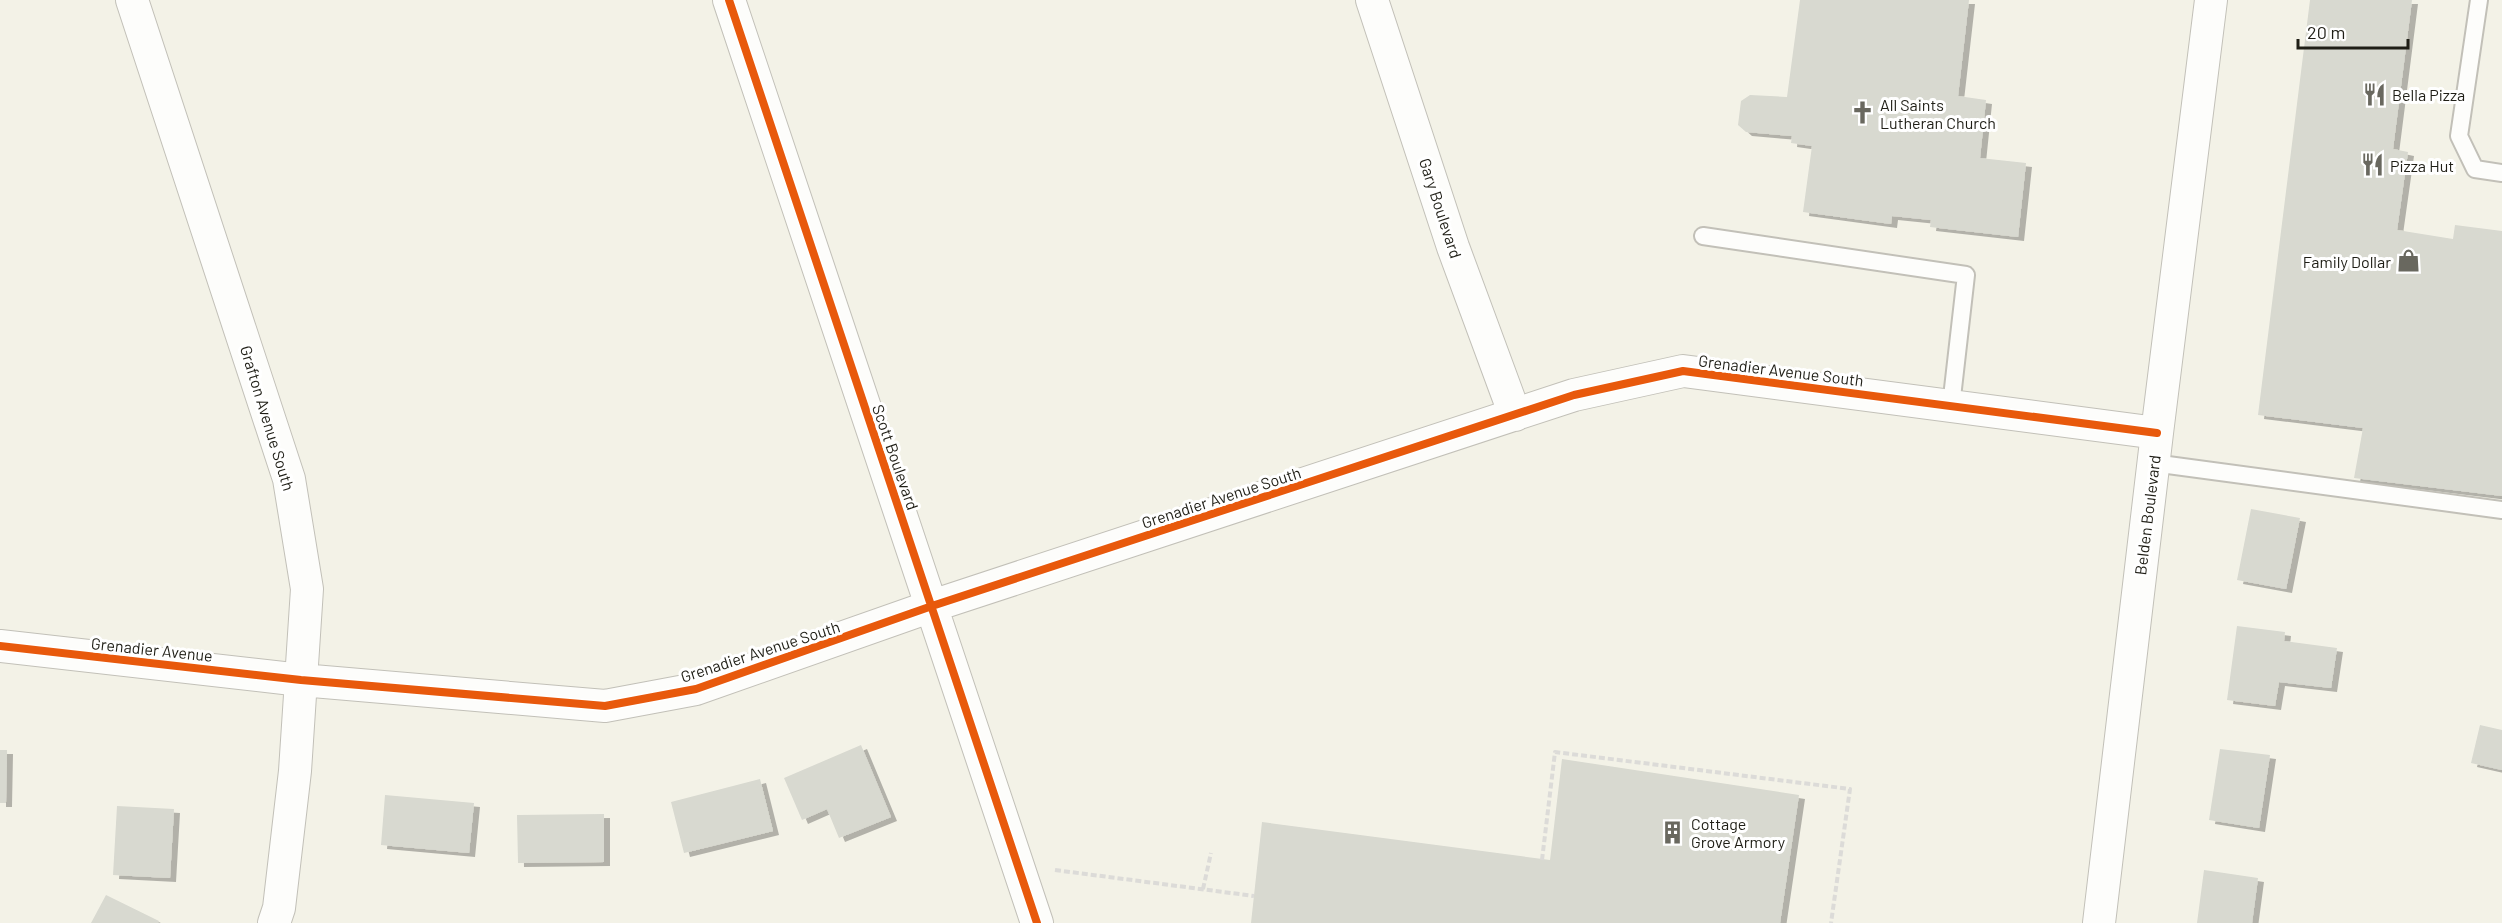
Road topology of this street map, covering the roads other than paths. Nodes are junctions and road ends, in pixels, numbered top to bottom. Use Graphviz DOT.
graph roads {
  1 [pos="132,0"];
  2 [pos="729,0"];
  3 [pos="1372,0"];
  4 [pos="2211,0"];
  5 [pos="2479,0"];
  6 [pos="2502,173"];
  7 [pos="1702,236"];
  8 [pos="1951,406"];
  9 [pos="1515,415"];
  10 [pos="2157,433"];
  11 [pos="2153,463"];
  12 [pos="2502,510"];
  13 [pos="932,606"];
  14 [pos="0,646"];
  15 [pos="301,680"];
  16 [pos="274,923"];
  17 [pos="1037,923"];
  18 [pos="2099,923"];
  1 -- 15 [label="street, Grafton Avenue South"];
  2 -- 13 [label="street, Scott Boulevard"];
  3 -- 9 [label="street, Gary Boulevard"];
  4 -- 10 [label="street, Belden Boulevard"];
  5 -- 6 [label="lane"];
  7 -- 8 [label="lane"];
  8 -- 9 [label="street, Grenadier Avenue South"];
  8 -- 10 [label="street, Grenadier Avenue South"];
  9 -- 13 [label="street, Grenadier Avenue South"];
  10 -- 11 [label="street, Belden Boulevard"];
  11 -- 12 [label="lane"];
  11 -- 18 [label="street, Belden Boulevard"];
  13 -- 15 [label="street, Grenadier Avenue South"];
  13 -- 17 [label="street, Scott Boulevard"];
  14 -- 15 [label="street, Grenadier Avenue"];
  15 -- 16 [label="street, Grafton Avenue South"];
}
